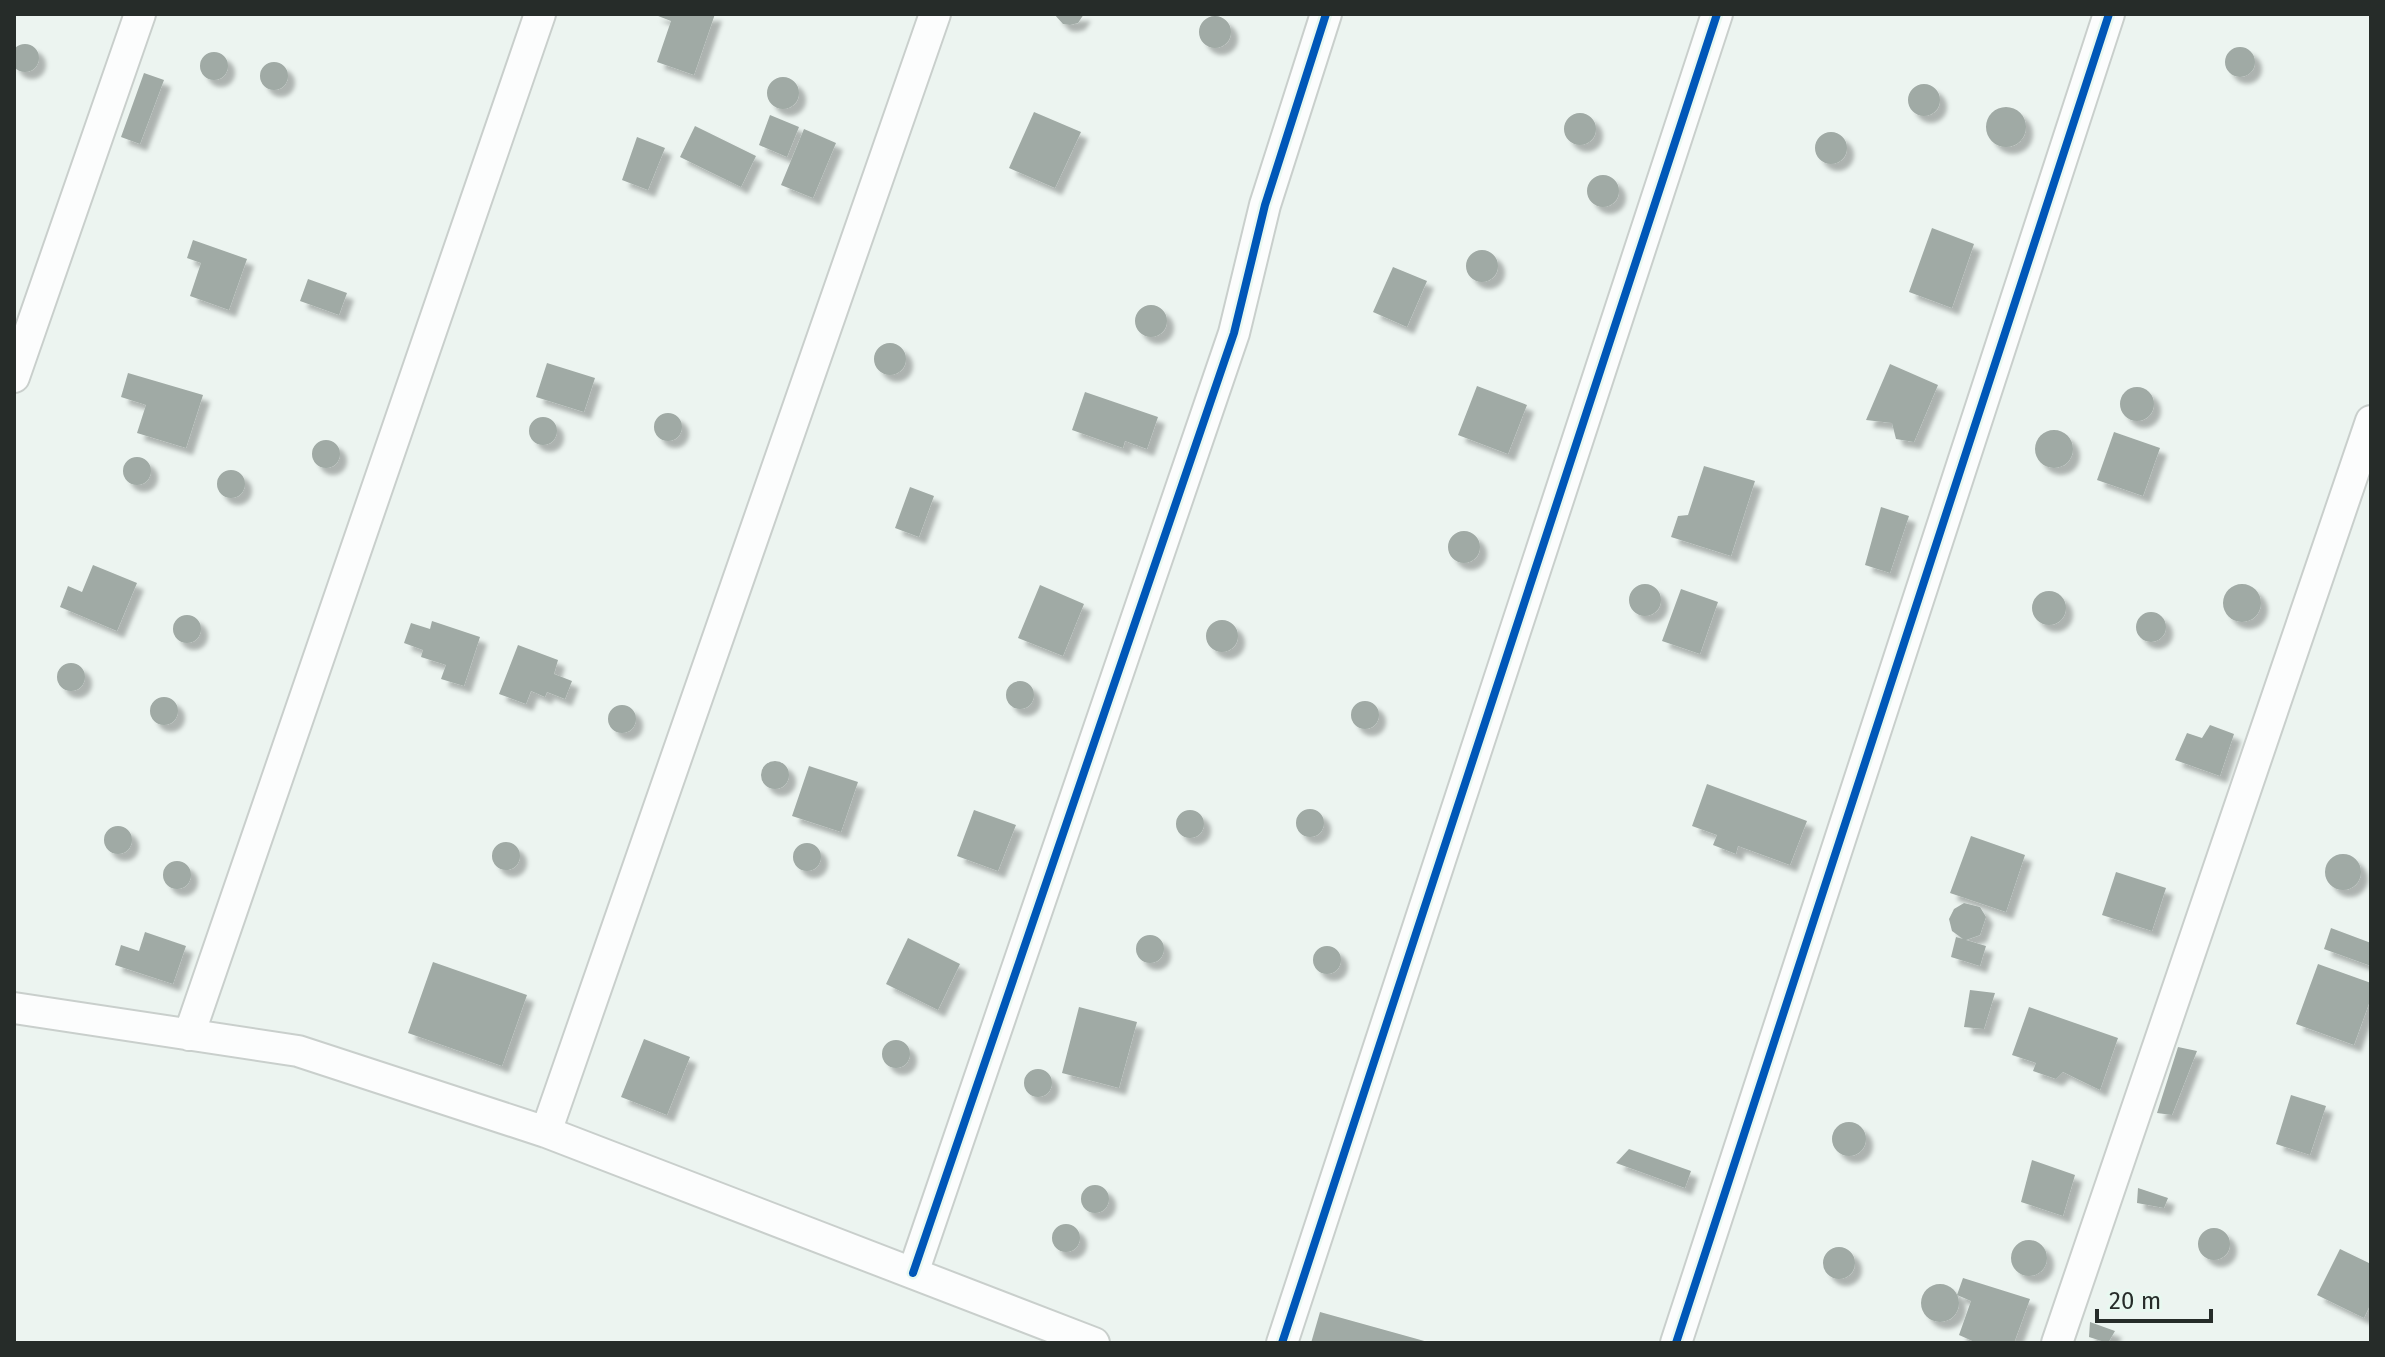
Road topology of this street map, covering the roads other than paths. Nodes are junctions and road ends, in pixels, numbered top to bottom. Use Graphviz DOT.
graph roads {
  1 [pos="140,14"];
  2 [pos="540,14"];
  3 [pos="935,14"];
  4 [pos="1326,14"];
  5 [pos="1717,14"];
  6 [pos="2109,14"];
  7 [pos="14,377"];
  8 [pos="2371,421"];
  9 [pos="14,1008"];
  10 [pos="189,1035"];
  11 [pos="546,1132"];
  12 [pos="913,1273"];
  13 [pos="1094,1343"];
  14 [pos="1282,1343"];
  15 [pos="1676,1343"];
  16 [pos="2057,1343"];
  1 -- 7 [label="street"];
  2 -- 10 [label="street"];
  3 -- 11 [label="street"];
  4 -- 12 [label="street"];
  5 -- 14 [label="street"];
  6 -- 15 [label="street"];
  8 -- 16 [label="street"];
  9 -- 10 [label="street"];
  10 -- 11 [label="street"];
  11 -- 12 [label="street"];
  12 -- 13 [label="street"];
}
